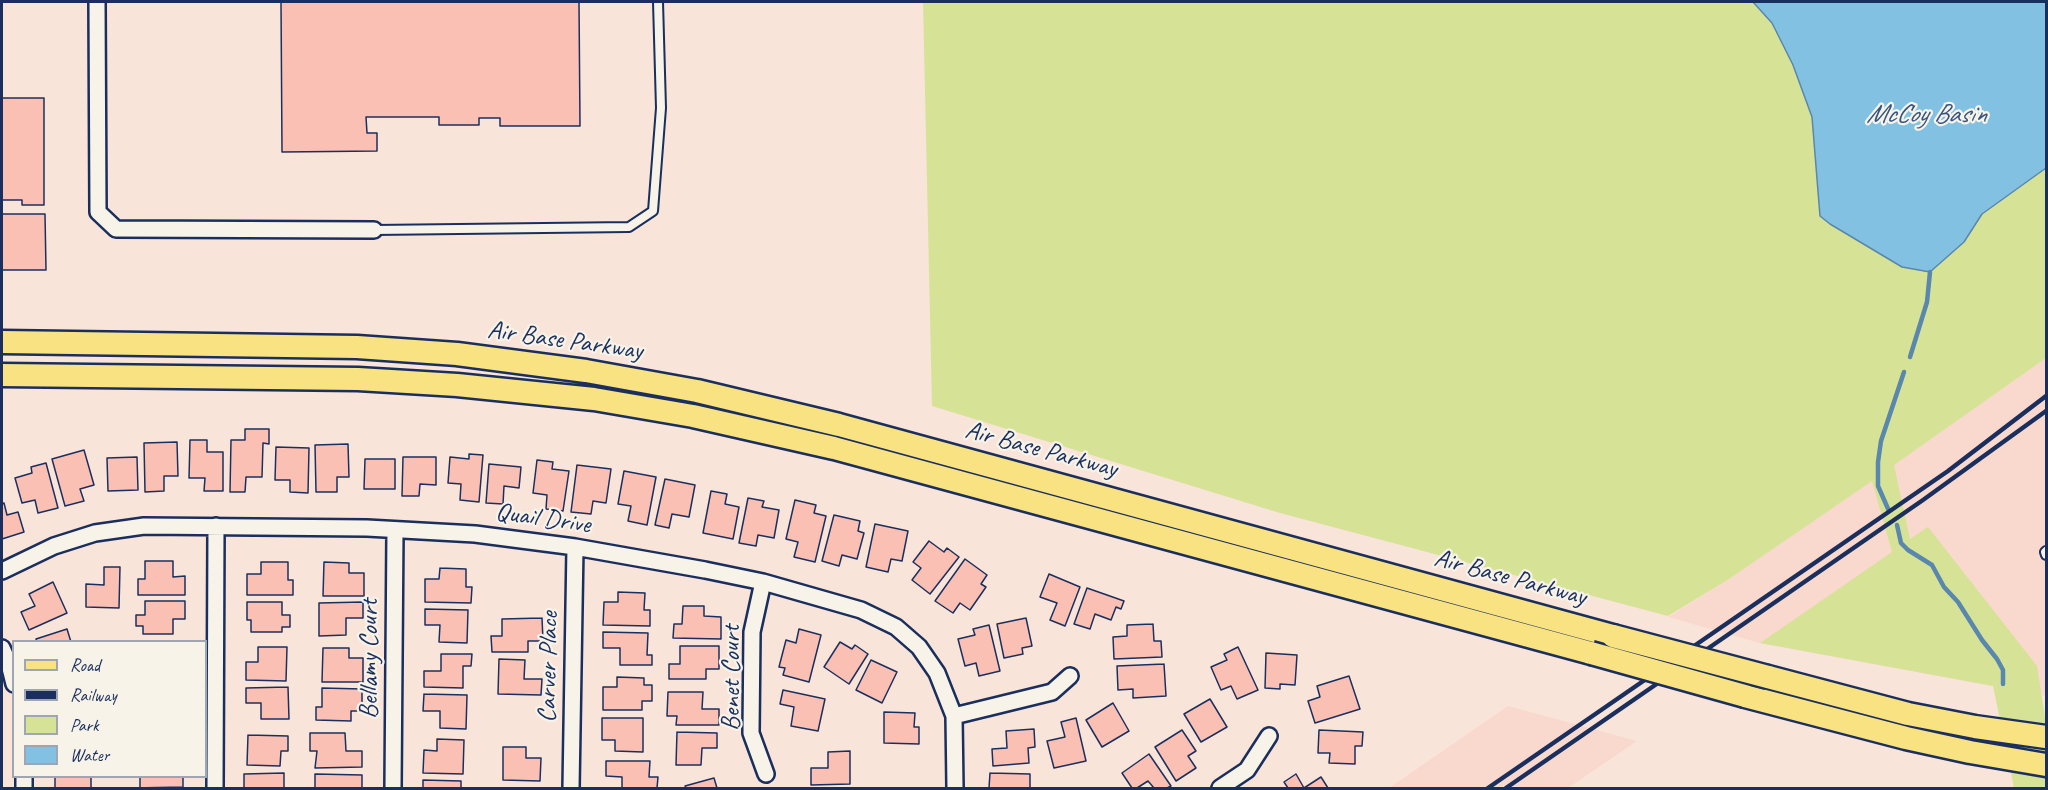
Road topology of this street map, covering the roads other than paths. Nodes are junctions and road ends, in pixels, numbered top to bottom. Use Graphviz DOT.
graph roads {
  1 [pos="97,2"];
  2 [pos="658,2"];
  3 [pos="374,230"];
  4 [pos="2,342"];
  5 [pos="2,375"];
  6 [pos="216,526"];
  7 [pos="395,530"];
  8 [pos="574,547"];
  9 [pos="2,571"];
  10 [pos="763,582"];
  11 [pos="2,648"];
  12 [pos="12,676"];
  13 [pos="1070,676"];
  14 [pos="954,716"];
  15 [pos="1269,736"];
  16 [pos="2046,737"];
  17 [pos="2046,765"];
  18 [pos="766,774"];
  19 [pos="215,789"];
  20 [pos="393,789"];
  21 [pos="571,789"];
  22 [pos="955,789"];
  23 [pos="1220,789"];
  1 -- 3 [label="street"];
  2 -- 3 [label="lane"];
  4 -- 16 [label="main road, Air Base Parkway, bridge"];
  5 -- 17 [label="main road, Air Base Parkway, bridge"];
  6 -- 7 [label="street, Quail Drive"];
  6 -- 9 [label="street, Quail Drive"];
  6 -- 19 [label="street"];
  7 -- 8 [label="street, Quail Drive"];
  7 -- 20 [label="street, Bellamy Court"];
  8 -- 10 [label="street, Quail Drive"];
  8 -- 21 [label="street, Carver Place"];
  10 -- 14 [label="street, Quail Drive"];
  10 -- 18 [label="street, Benet Court"];
  11 -- 12 [label="street"];
  13 -- 14 [label="street"];
  14 -- 22 [label="street, Quail Drive"];
  15 -- 23 [label="street"];
}
